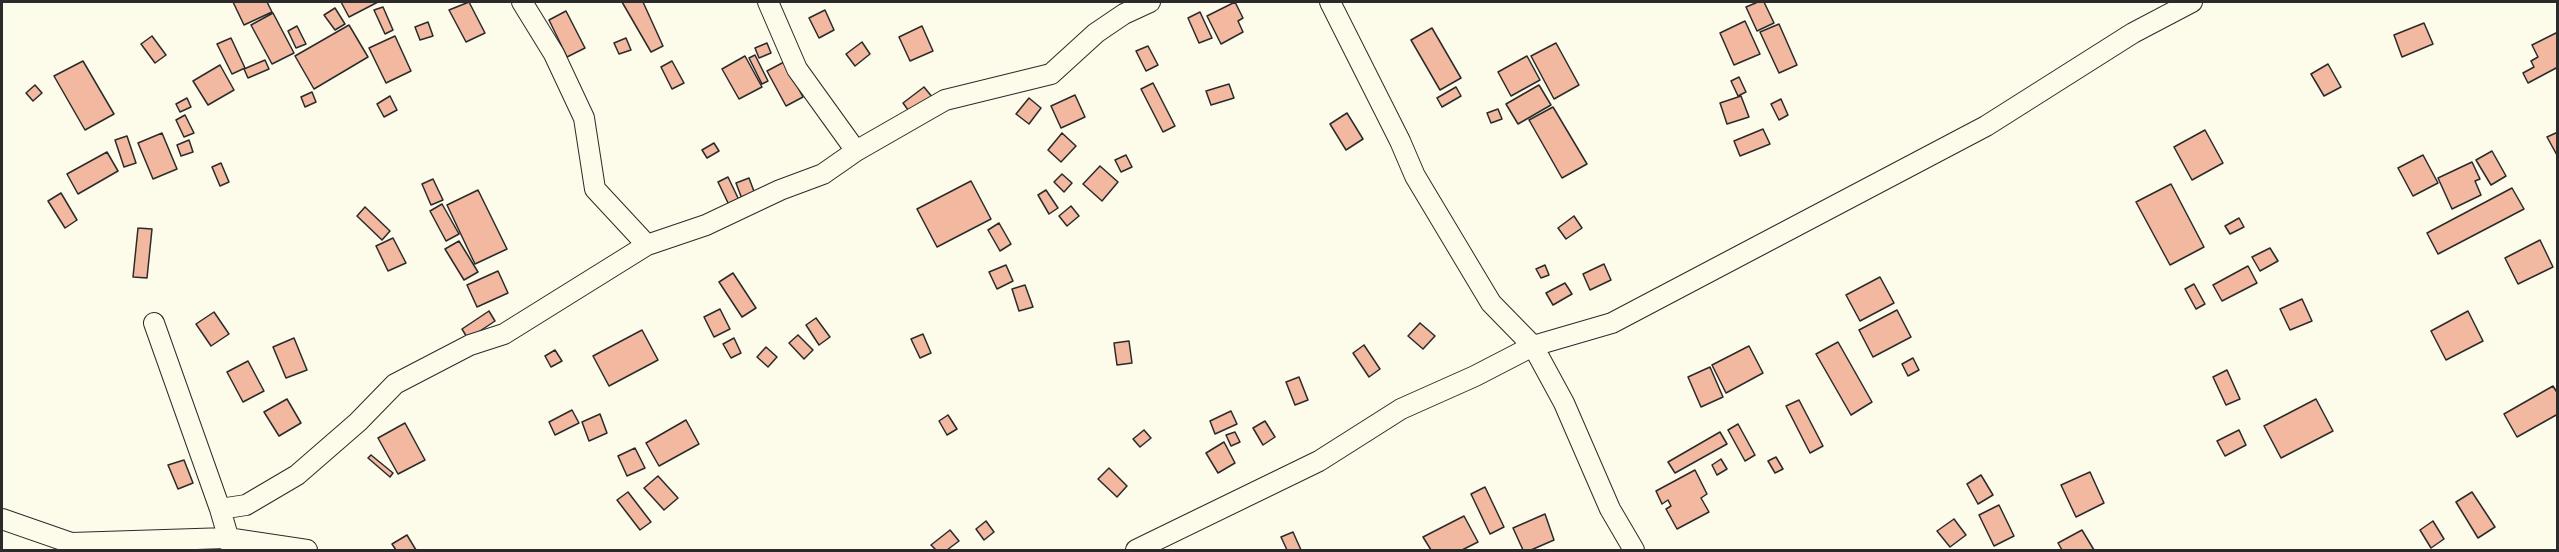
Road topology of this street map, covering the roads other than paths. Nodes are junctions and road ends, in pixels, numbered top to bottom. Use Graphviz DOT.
graph roads {
  1 [pos="522,2"];
  2 [pos="768,2"];
  3 [pos="1150,2"];
  4 [pos="1330,2"];
  5 [pos="2192,2"];
  6 [pos="856,151"];
  7 [pos="647,245"];
  8 [pos="154,323"];
  9 [pos="1533,346"];
  10 [pos="220,509"];
  11 [pos="2,519"];
  12 [pos="230,544"];
  13 [pos="70,547"];
  14 [pos="307,550"];
  15 [pos="1136,550"];
  16 [pos="1634,550"];
  1 -- 7 [label="street"];
  2 -- 6 [label="street"];
  3 -- 6 [label="street"];
  4 -- 9 [label="street"];
  5 -- 9 [label="street"];
  6 -- 7 [label="street"];
  7 -- 10 [label="street"];
  8 -- 10 [label="street"];
  9 -- 15 [label="street"];
  9 -- 16 [label="street"];
  10 -- 12 [label="street"];
  11 -- 13 [label="street"];
  12 -- 13 [label="street"];
  12 -- 14 [label="street"];
}
